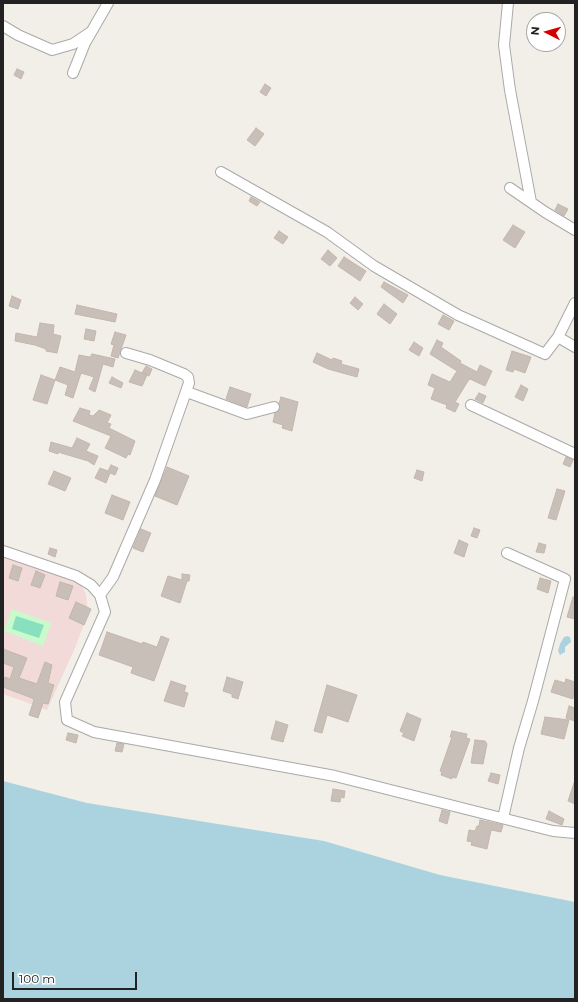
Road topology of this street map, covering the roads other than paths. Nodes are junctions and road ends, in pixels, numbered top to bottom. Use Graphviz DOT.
graph roads {
  1 [pos="108,3"];
  2 [pos="508,3"];
  3 [pos="3,26"];
  4 [pos="91,32"];
  5 [pos="73,73"];
  6 [pos="222,172"];
  7 [pos="510,188"];
  8 [pos="531,202"];
  9 [pos="575,230"];
  10 [pos="575,303"];
  11 [pos="558,337"];
  12 [pos="575,347"];
  13 [pos="126,353"];
  14 [pos="187,392"];
  15 [pos="471,405"];
  16 [pos="274,407"];
  17 [pos="575,454"];
  18 [pos="3,551"];
  19 [pos="507,553"];
  20 [pos="100,595"];
  21 [pos="503,818"];
  22 [pos="575,833"];
  1 -- 4 [label="street"];
  2 -- 8 [label="street"];
  3 -- 4 [label="street"];
  4 -- 5 [label="street"];
  6 -- 11 [label="street"];
  7 -- 8 [label="street"];
  8 -- 9 [label="street"];
  10 -- 11 [label="street"];
  11 -- 12 [label="street"];
  13 -- 14 [label="street"];
  14 -- 16 [label="street"];
  14 -- 20 [label="street"];
  15 -- 17 [label="street"];
  18 -- 20 [label="street"];
  19 -- 21 [label="street"];
  20 -- 21 [label="street"];
  21 -- 22 [label="street"];
}
